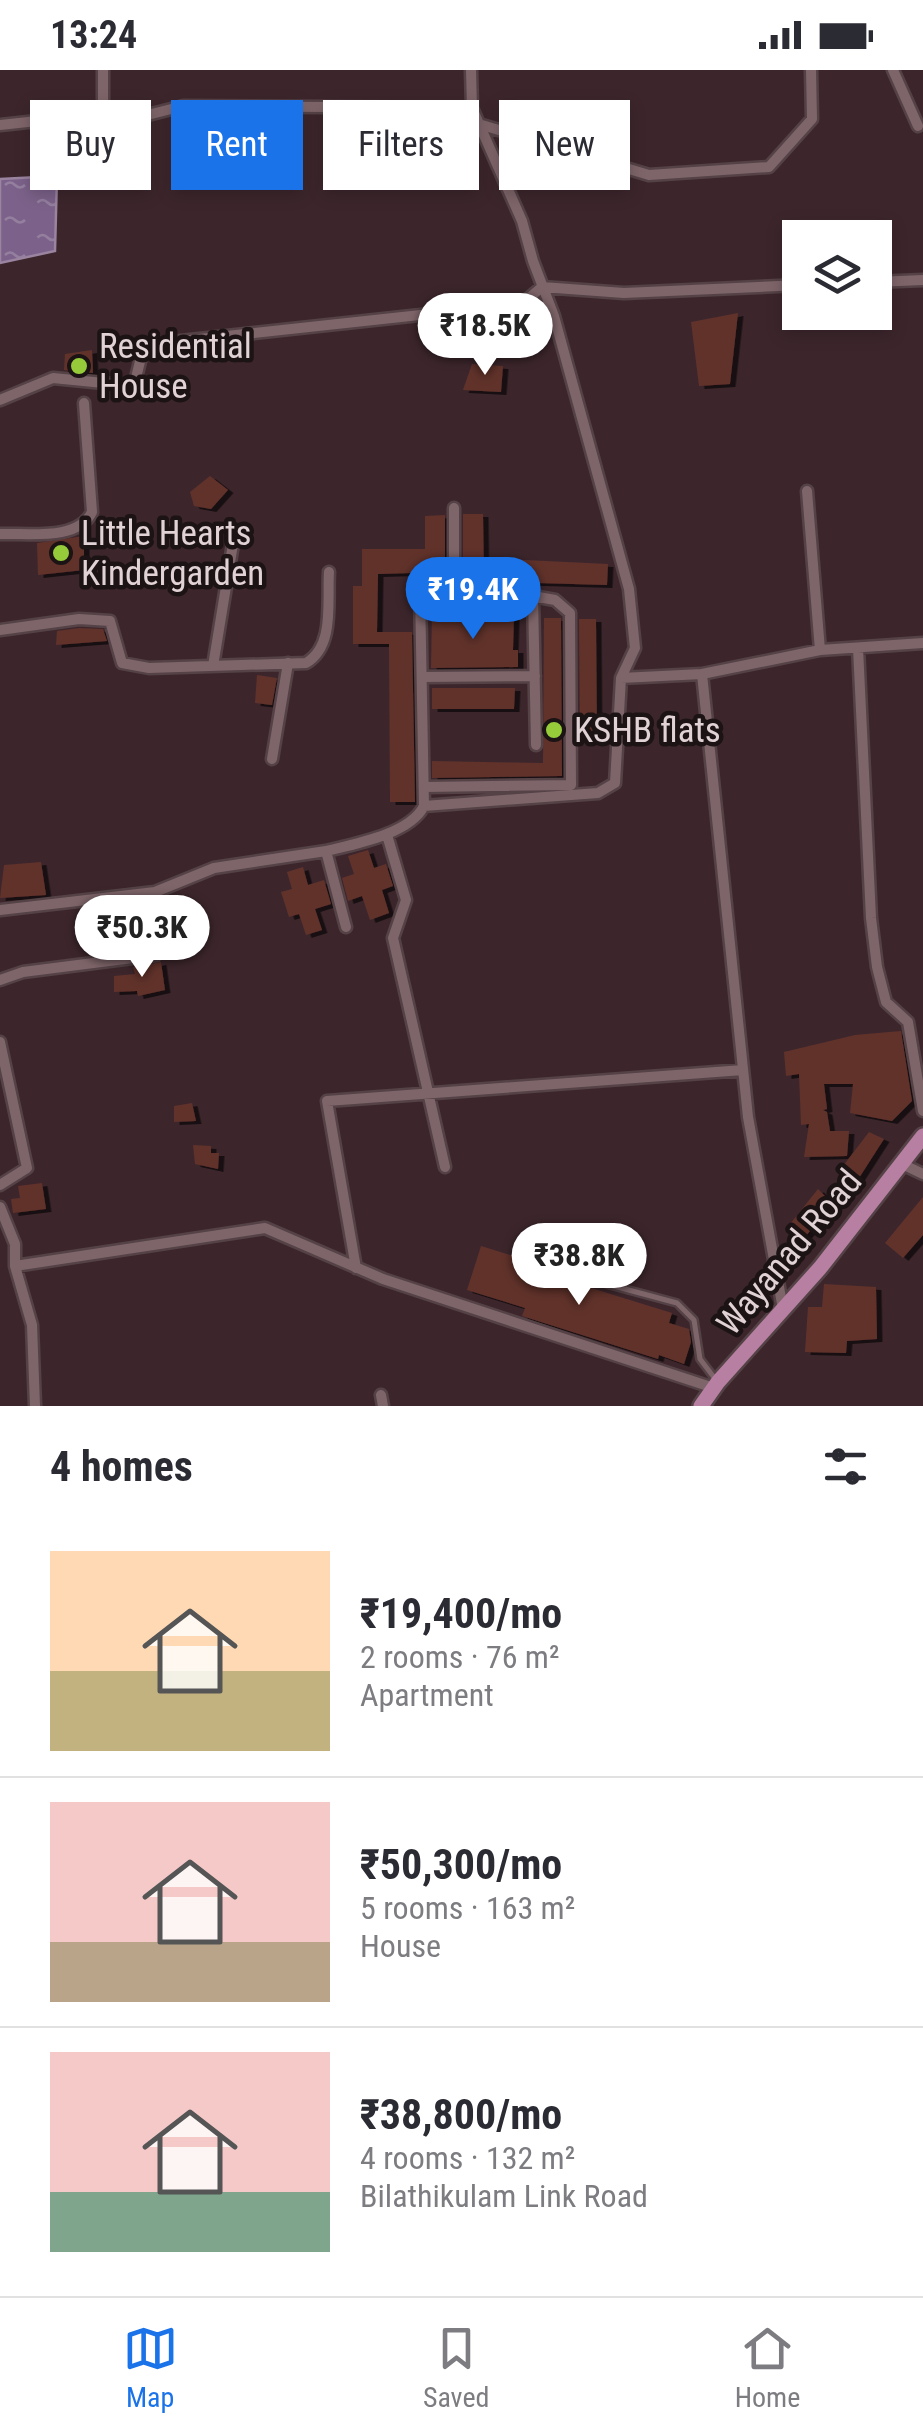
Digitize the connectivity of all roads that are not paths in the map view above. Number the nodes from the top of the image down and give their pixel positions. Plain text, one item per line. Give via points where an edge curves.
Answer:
1 (104, 70) edge
2 (471, 70) edge
3 (811, 70) edge
4 (893, 70) edge
5 (103, 100) edge
6 (472, 100) edge
7 (323, 107) edge
8 (151, 114) edge
9 (479, 120) edge
10 (30, 124) edge
11 (0, 125) edge
12 (482, 125) junction
13 (918, 126) dead end
14 (923, 280) edge
15 (892, 281) edge
16 (542, 286) junction
17 (782, 286) edge
18 (0, 400) edge
19 (84, 403) dead end
20 (807, 491) dead end
21 (454, 508) dead end
22 (0, 534) edge
23 (234, 538) dead end
24 (329, 572) dead end
25 (454, 593) junction
26 (533, 596) junction
27 (0, 630) edge
28 (923, 643) edge
29 (858, 648) junction
30 (820, 650) junction
31 (288, 663) junction
32 (213, 666) junction
33 (702, 674) junction
34 (534, 676) junction
35 (422, 677) junction
36 (620, 678) junction
37 (536, 745) dead end
38 (272, 759) dead end
39 (424, 787) junction
40 (424, 806) junction
41 (386, 835) junction
42 (326, 851) junction
43 (156, 892) junction
44 (0, 910) edge
45 (346, 926) dead end
46 (0, 980) edge
47 (0, 1042) edge
48 (743, 1070) junction
49 (429, 1095) junction
50 (923, 1111) edge
51 (923, 1136) edge
52 (902, 1164) junction
53 (445, 1167) dead end
54 (923, 1174) edge
55 (0, 1185) edge
56 (0, 1207) edge
57 (16, 1266) junction
58 (560, 1266) dead end
59 (356, 1268) junction
60 (783, 1309) junction
61 (716, 1385) junction
62 (35, 1406) edge
63 (701, 1406) edge

1 - 5 street
2 - 6 street
3 - 12 street via 812,119 769,167 649,175
4 - 13 street
7 - 8 street via 182,106
9 - 12 street
10 - 11 street
12 - 16 street
14 - 15 street
16 - 17 street via 624,293
16 - 18 street via 522,304 144,344 134,386 52,378
16 - 36 street via 572,371 630,589 635,648
19 - 22 street via 92,512 86,524
20 - 30 street
21 - 25 street
23 - 32 street
24 - 31 street via 319,655
25 - 26 street
25 - 35 street via 420,592
26 - 34 street
26 - 39 street via 555,600 570,613 572,785
27 - 32 street via 110,621 122,663
28 - 29 street
29 - 30 street
29 - 50 street via 877,967 886,1002 908,1022
30 - 33 street
31 - 32 street
31 - 38 street
33 - 36 street
33 - 48 street
34 - 35 street
34 - 37 street
35 - 39 street
36 - 40 street via 615,783 598,794
39 - 40 street
40 - 41 street
41 - 42 street
41 - 49 street via 406,900 392,938
42 - 43 street via 214,868
42 - 45 street
43 - 44 street
43 - 46 street via 156,955
47 - 55 street via 27,1168
48 - 49 street
48 - 60 street
49 - 53 street
49 - 59 street via 327,1101
51 - 52 main road, Wayanad Road
52 - 54 street
52 - 60 main road, Wayanad Road
56 - 57 street
57 - 59 street via 265,1228
57 - 62 street via 32,1325
58 - 61 lane via 678,1303 694,1320 700,1359
59 - 61 street
60 - 61 main road, Wayanad Road
61 - 63 main road, Wayanad Road

